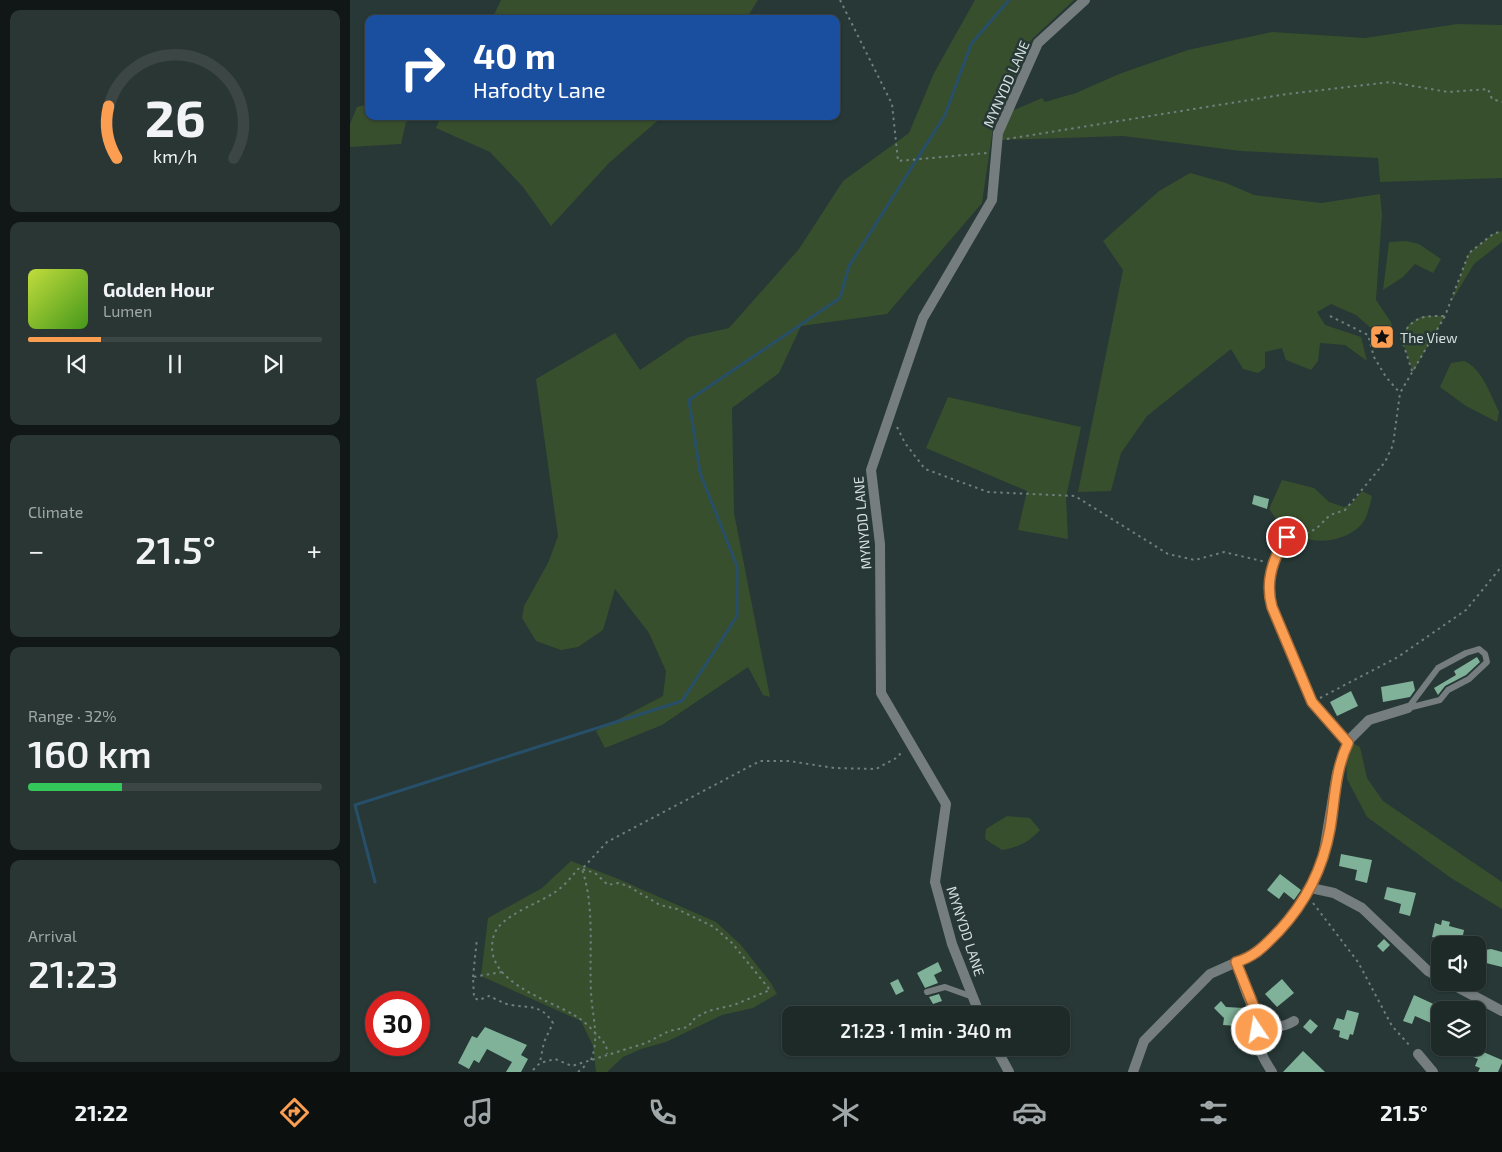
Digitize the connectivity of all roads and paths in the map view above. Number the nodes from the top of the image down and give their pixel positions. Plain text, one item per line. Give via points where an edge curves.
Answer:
1 (840, 0) edge
2 (1085, 0) edge
3 (1502, 102) edge
4 (997, 140) junction
5 (996, 152) junction
6 (1502, 231) edge
7 (1330, 316) dead end
8 (1445, 316) junction
9 (1413, 372) junction
10 (1400, 393) junction
11 (890, 413) junction
12 (1287, 537) joint
13 (1273, 563) junction
14 (1502, 566) edge
15 (1312, 702) junction
16 (1408, 708) junction
17 (908, 740) junction
18 (1348, 743) junction
19 (582, 869) junction
20 (1309, 891) junction
21 (477, 938) dead end
22 (1236, 962) junction
23 (502, 972) junction
24 (1431, 974) edge
25 (474, 978) junction
26 (1465, 991) edge
27 (927, 992) dead end
28 (973, 998) junction
29 (976, 1006) edge
30 (1502, 1011) edge
31 (1258, 1017) junction
32 (1294, 1021) dead end
33 (596, 1033) junction
34 (607, 1054) junction
35 (1418, 1054) joint
36 (1000, 1056) edge
37 (590, 1062) junction
38 (540, 1063) junction
39 (533, 1070) dead end
40 (578, 1072) edge
41 (1009, 1072) edge
42 (1133, 1072) edge
43 (1272, 1072) edge
44 (1433, 1072) edge

1 - 5 path via 892,104 898,161
2 - 4 street, MYNYDD LANE via 1038,43
3 - 4 path via 1492,99 1488,89 1448,92 1390,82 1287,94
4 - 5 street, MYNYDD LANE
5 - 11 street, MYNYDD LANE via 992,200 923,318
6 - 8 path via 1469,253
7 - 10 path via 1368,336 1374,357
8 - 9 path
8 - 9 path via 1422,316 1409,324 1401,337
9 - 10 path
10 - 12 path via 1394,445 1376,474 1345,510 1330,515 1316,529 1294,538
11 - 13 path via 905,443 924,469 988,492 1075,496 1168,554 1195,560 1224,552
11 - 17 street, MYNYDD LANE via 871,470 880,544 881,694
12 - 13 lane
13 - 15 lane via 1268,591 1272,607
14 - 15 path via 1466,610 1398,657
15 - 18 lane
16 - 16 lane via 1440,700 1448,690 1487,662 1485,654 1479,649 1438,668
16 - 18 street via 1369,720
17 - 19 path via 898,757 876,769 760,761 607,842
17 - 28 street, MYNYDD LANE via 946,804 935,882 952,944
18 - 20 street via 1337,773 1324,857
19 - 23 path via 579,868 554,894 520,910 495,931 491,945 494,960
19 - 33 path via 587,883 592,950 591,992
19 - 34 path via 595,873 608,884 628,886 660,905 677,909 714,927 732,942 770,990 734,1005 708,1011 688,1027
20 - 22 street via 1284,925 1257,953
20 - 24 street via 1334,893 1362,908
20 - 35 path via 1358,962 1392,1026
21 - 25 path
22 - 31 street
22 - 42 street via 1210,974 1144,1041
23 - 25 path
23 - 33 path via 517,985 576,1016
25 - 38 path via 474,998 479,1000 489,996 510,1005 525,1005 547,1013 553,1023 544,1042
26 - 30 street
27 - 28 lane via 946,987
28 - 29 street, MYNYDD LANE
31 - 32 street via 1277,1025
31 - 43 street via 1259,1050
33 - 34 path via 608,1049
33 - 37 path via 596,1048
34 - 37 path
35 - 44 street
36 - 41 street
37 - 38 path via 572,1066 555,1058
37 - 40 path
38 - 39 path

